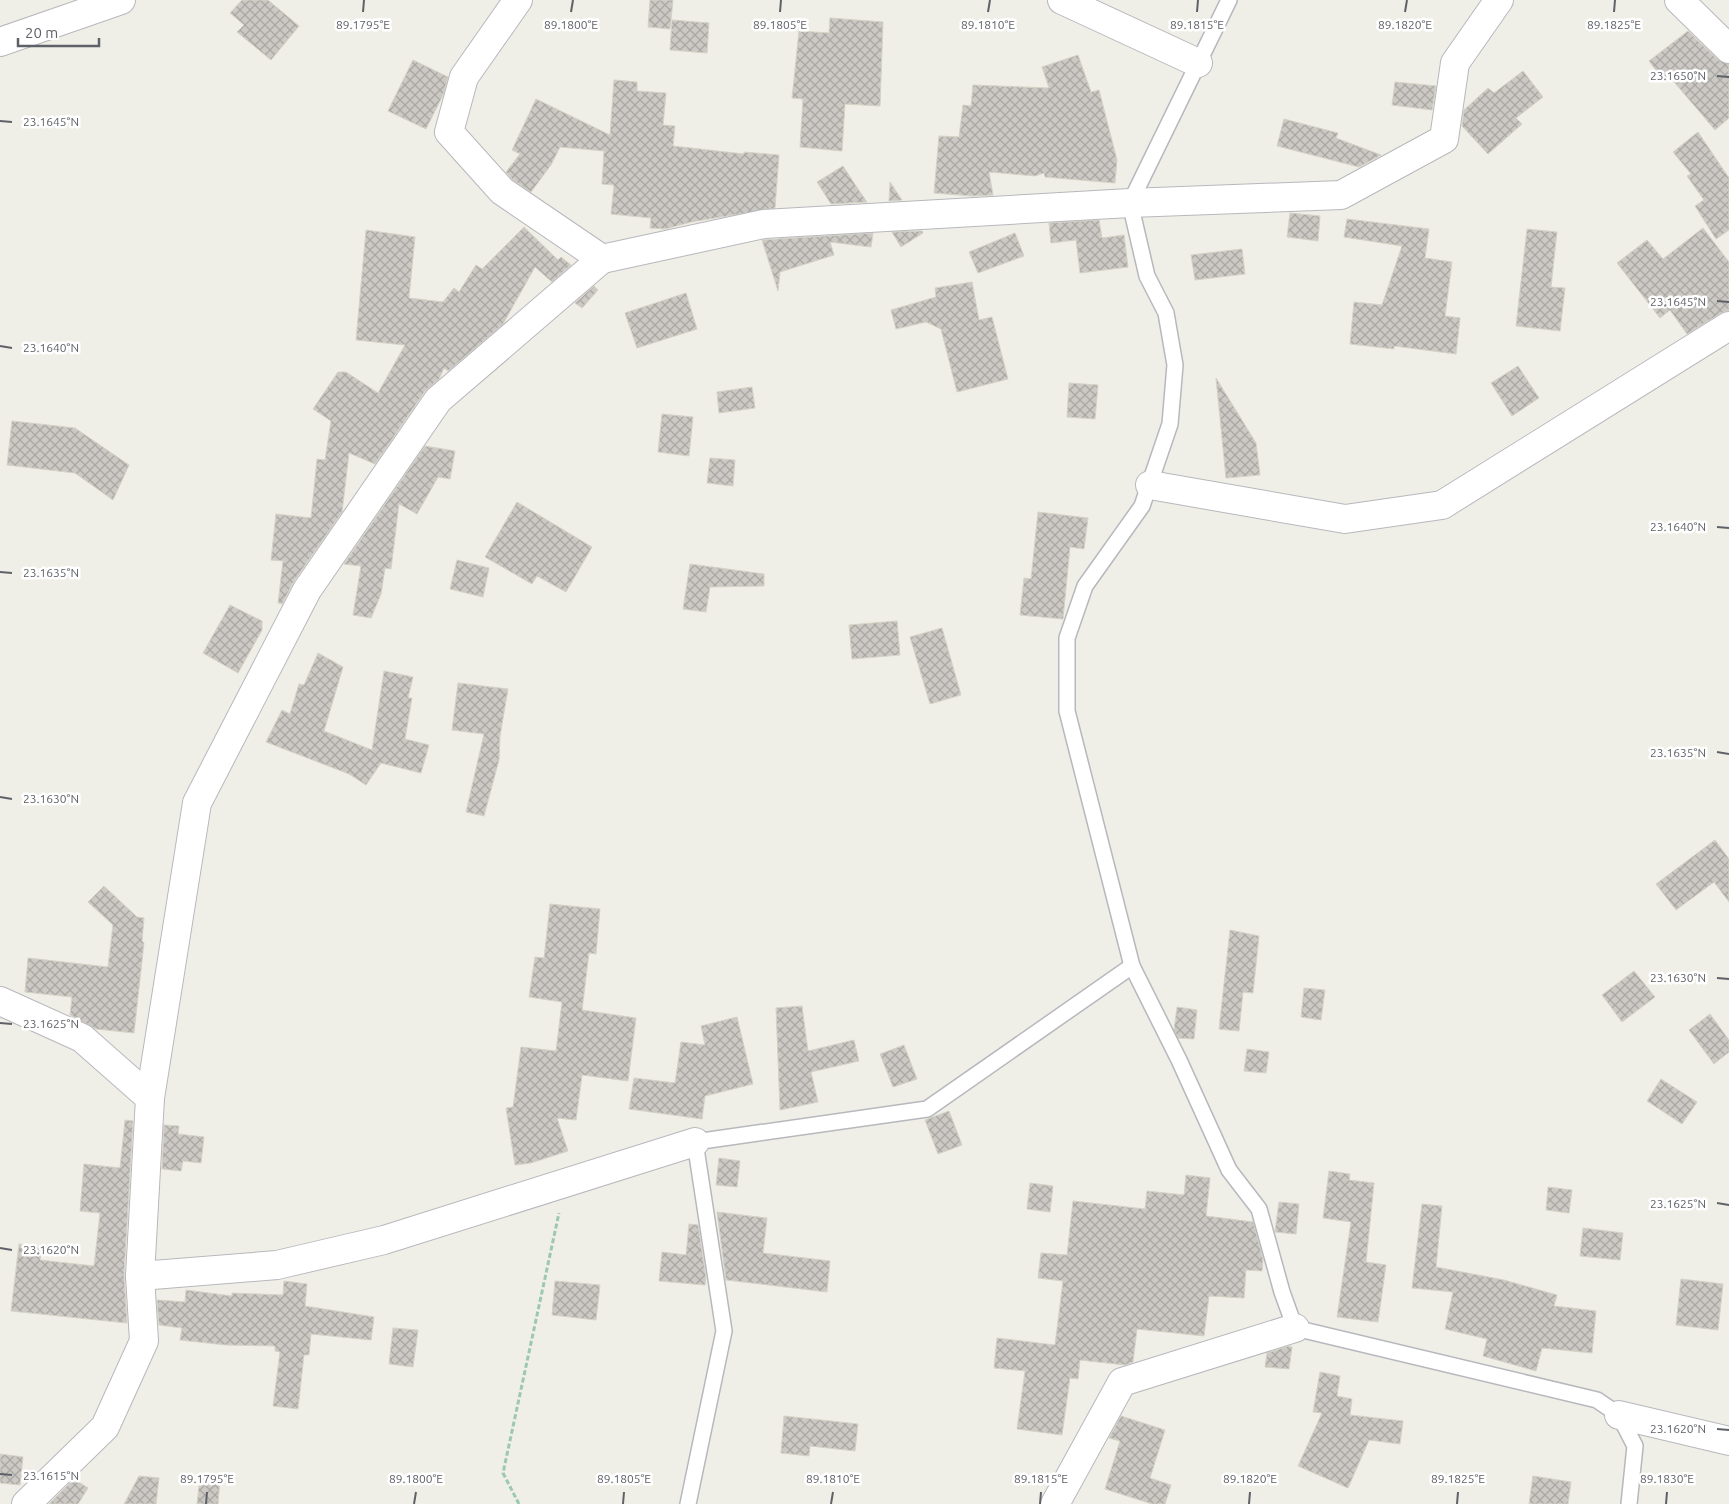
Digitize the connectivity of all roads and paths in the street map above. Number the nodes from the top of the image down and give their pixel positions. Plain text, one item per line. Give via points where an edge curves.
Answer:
1 (121, 0) edge
2 (518, 0) edge
3 (1062, 0) edge
4 (1229, 0) edge
5 (1499, 0) edge
6 (1679, 0) edge
7 (0, 42) edge
8 (1729, 49) edge
9 (1198, 63) junction
10 (1130, 203) junction
11 (602, 259) junction
12 (1729, 326) edge
13 (1150, 485) junction
14 (1132, 966) junction
15 (0, 1001) edge
16 (150, 1098) junction
17 (695, 1142) junction
18 (565, 1183) junction
19 (140, 1276) junction
20 (1294, 1328) junction
21 (1619, 1415) junction
22 (1729, 1440) edge
23 (26, 1504) edge
24 (519, 1504) edge
25 (688, 1504) edge
26 (1055, 1504) edge
27 (1629, 1504) edge

1 - 7 street
2 - 11 street via 464,78 449,132 502,191
3 - 9 street
4 - 9 lane
5 - 10 street via 1455,64 1444,139 1341,195
6 - 8 street
9 - 10 lane
10 - 11 street via 764,224
10 - 13 lane via 1147,276 1166,313 1175,365 1170,424
11 - 16 street via 438,400 307,590 197,803
12 - 13 street via 1442,506 1345,519
13 - 14 lane via 1142,506 1085,586 1067,638 1067,712
14 - 17 lane via 927,1110
14 - 20 lane via 1229,1170 1259,1209
15 - 16 street via 82,1038
16 - 19 street
17 - 18 street
17 - 25 lane via 724,1331
18 - 19 street via 384,1240 276,1265
18 - 24 path via 503,1473
19 - 23 street via 144,1341 105,1427
20 - 21 lane via 1597,1400
20 - 26 street via 1122,1382
21 - 22 street
21 - 27 lane via 1634,1446

